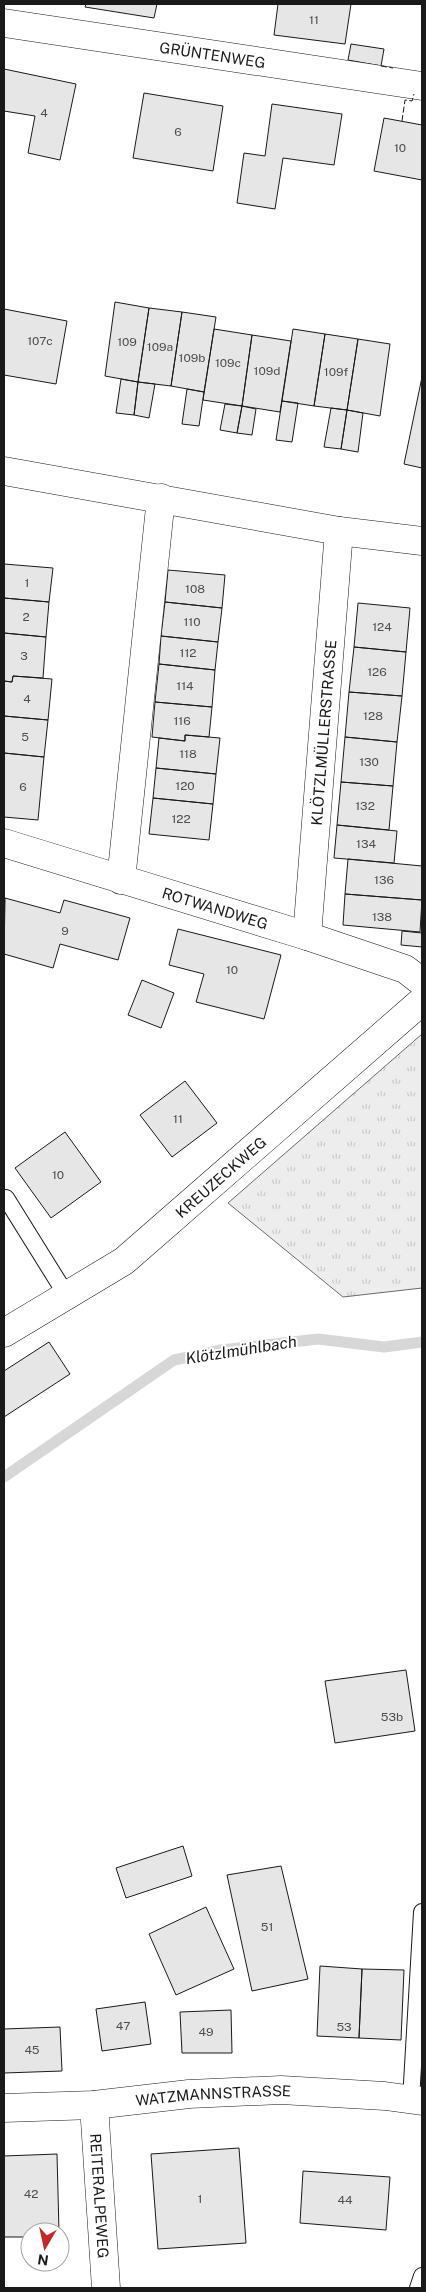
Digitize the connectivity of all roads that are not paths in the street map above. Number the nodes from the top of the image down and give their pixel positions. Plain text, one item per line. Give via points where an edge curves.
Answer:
1 (4, 23) edge
2 (422, 86) edge
3 (4, 472) edge
4 (160, 498) junction
5 (339, 531) junction
6 (422, 541) edge
7 (4, 843) edge
8 (122, 880) junction
9 (307, 936) junction
10 (422, 982) edge
11 (422, 1001) edge
12 (6, 1198) dead end
13 (67, 1296) junction
14 (4, 1333) edge
15 (422, 1912) edge
16 (417, 2101) edge
17 (94, 2105) junction
18 (4, 2108) edge
19 (422, 2276) edge
20 (106, 2288) edge
21 (418, 2288) edge

1 - 2 street, GRÜNTENWEG
3 - 4 street
4 - 5 street
4 - 8 street
5 - 6 street
5 - 9 street, KLÖTZLMÜLLERSTRASSE
7 - 8 street, ROTWANDWEG
8 - 9 street, ROTWANDWEG
9 - 10 street, ROTWANDWEG via 405,969
11 - 13 street, KREUZECKWEG via 124,1261
12 - 13 lane
13 - 14 street, KREUZECKWEG
15 - 16 lane
16 - 17 street, WATZMANNSTRASSE via 281,2090 189,2094
17 - 18 street, WATZMANNSTRASSE
17 - 20 street, REITERALPEWEG
19 - 21 lane

